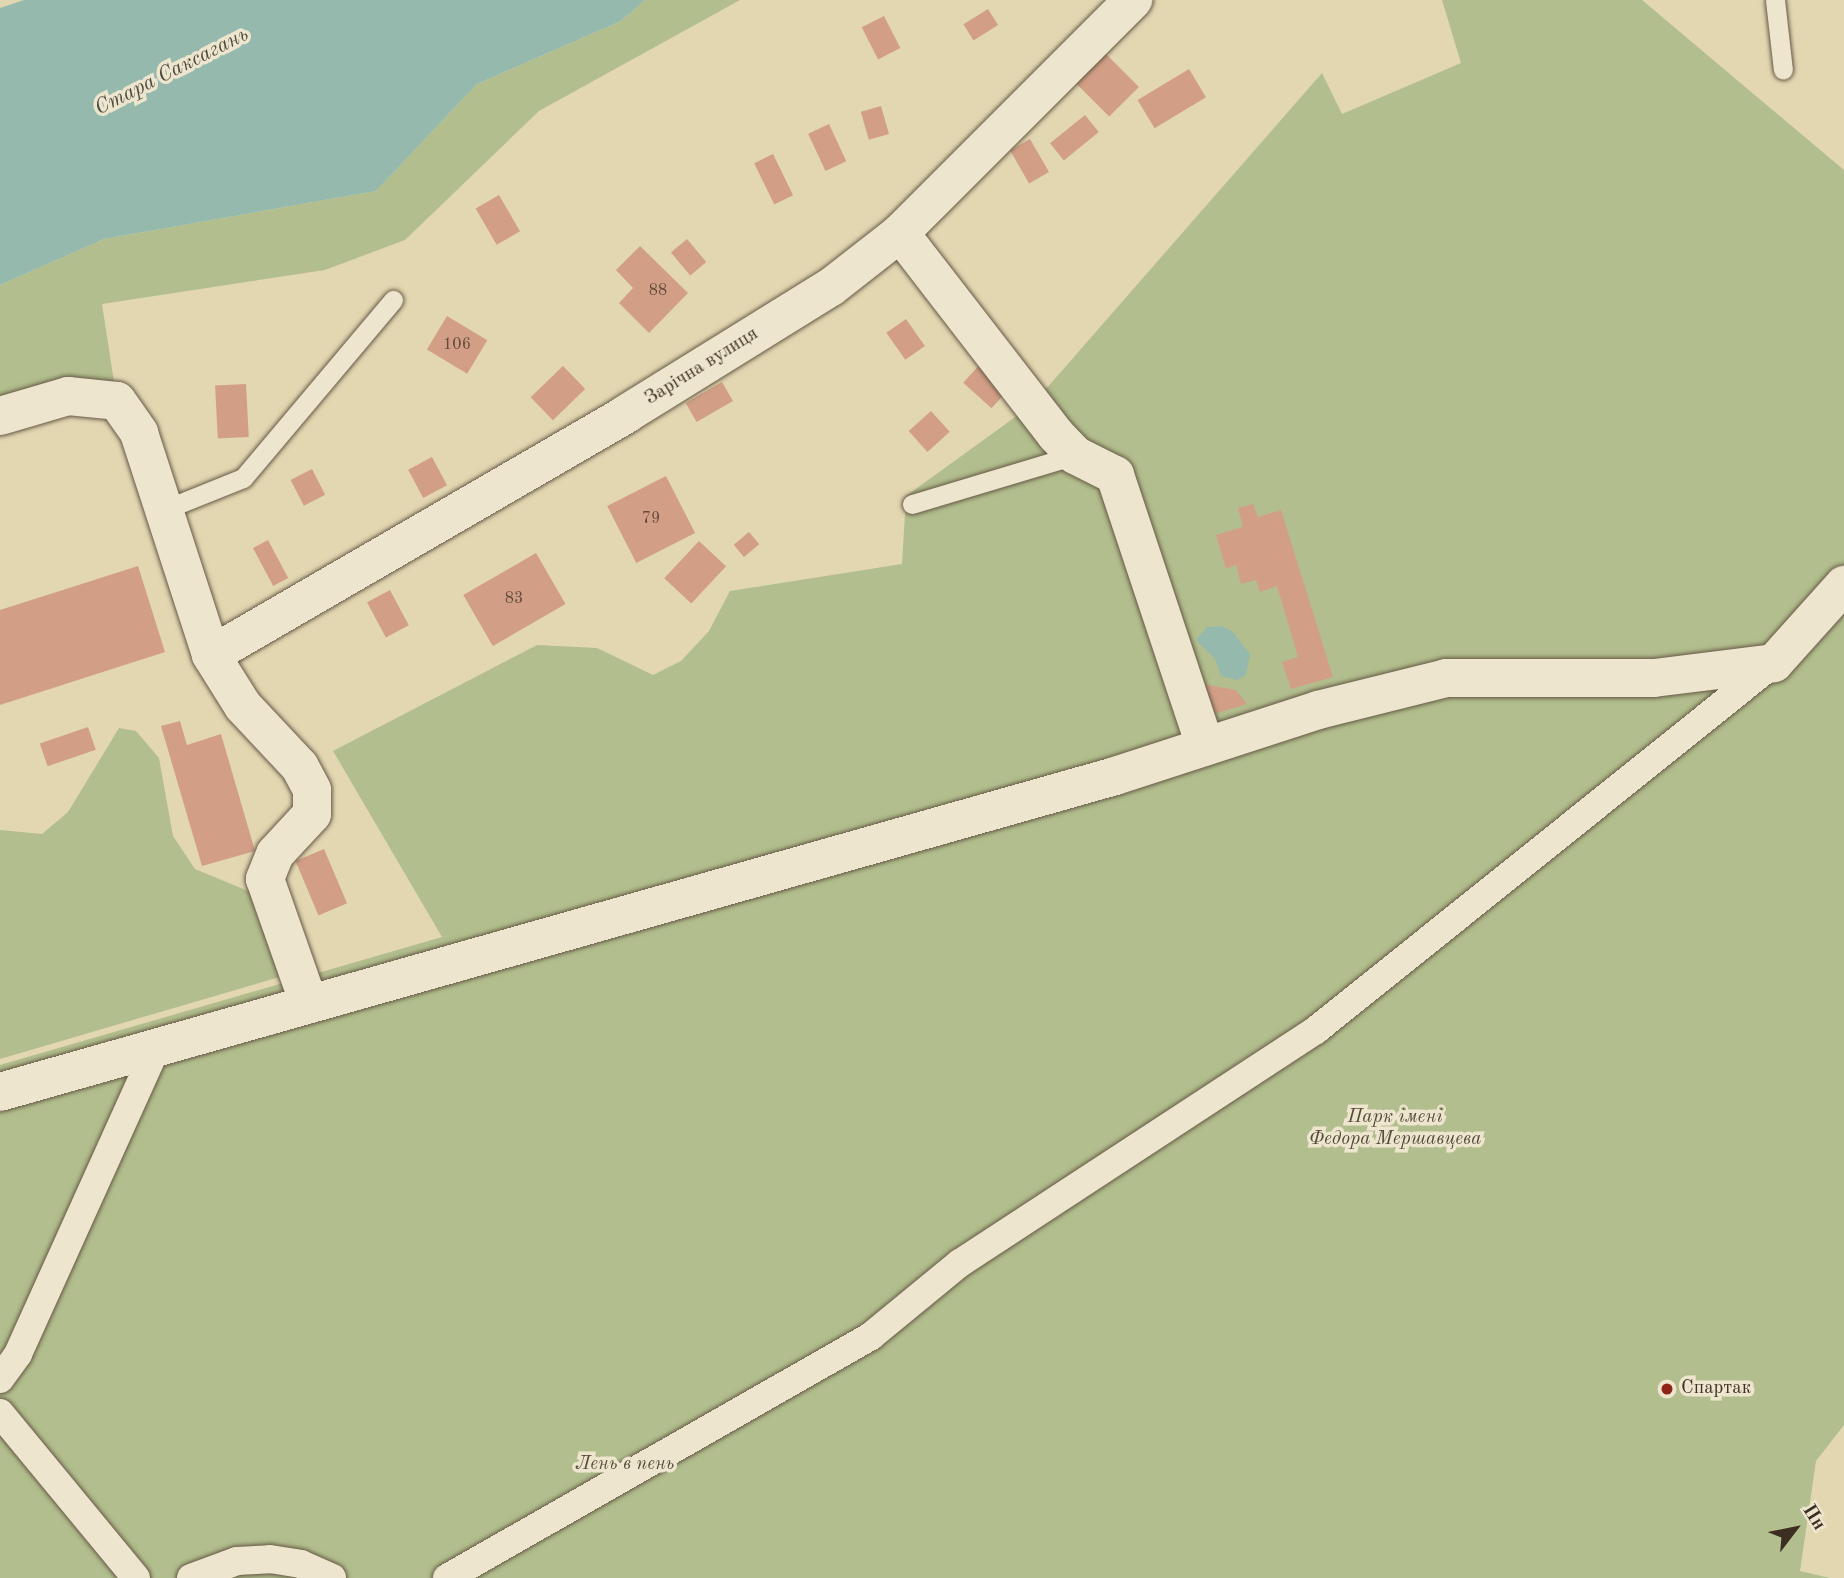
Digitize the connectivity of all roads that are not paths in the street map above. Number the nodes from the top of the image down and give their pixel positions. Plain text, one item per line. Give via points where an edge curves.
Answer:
1 (1133, 0) edge
2 (1775, 0) edge
3 (1783, 69) dead end
4 (900, 233) junction
5 (393, 300) dead end
6 (0, 416) edge
7 (1076, 456) junction
8 (912, 504) dead end
9 (161, 511) junction
10 (1844, 585) edge
11 (211, 656) junction
12 (1774, 663) junction
13 (1205, 746) junction
14 (309, 1004) junction
15 (156, 1048) junction
16 (0, 1091) edge
17 (0, 1332) edge
18 (18, 1354) junction
19 (0, 1379) edge
20 (0, 1413) edge
21 (136, 1578) edge
22 (191, 1578) edge
23 (332, 1578) edge
24 (447, 1578) edge

1 - 4 street, Зарічна вулиця
2 - 3 lane
4 - 7 street
4 - 11 street, Зарічна вулиця via 831,287 626,414
5 - 9 lane via 243,478
6 - 9 street via 68,396 117,401 139,433
7 - 8 lane
7 - 13 street via 1115,475
9 - 11 street
10 - 12 street
11 - 14 street via 243,706 300,767 312,790 312,814 275,854 265,879
12 - 13 street via 1654,678 1446,678 1318,709
12 - 24 street via 1316,1030 960,1263 870,1336
13 - 14 street via 1115,776
14 - 15 street
15 - 16 street
15 - 18 street
17 - 18 street
18 - 19 street
20 - 21 street
22 - 23 street via 237,1561 270,1559 302,1564

